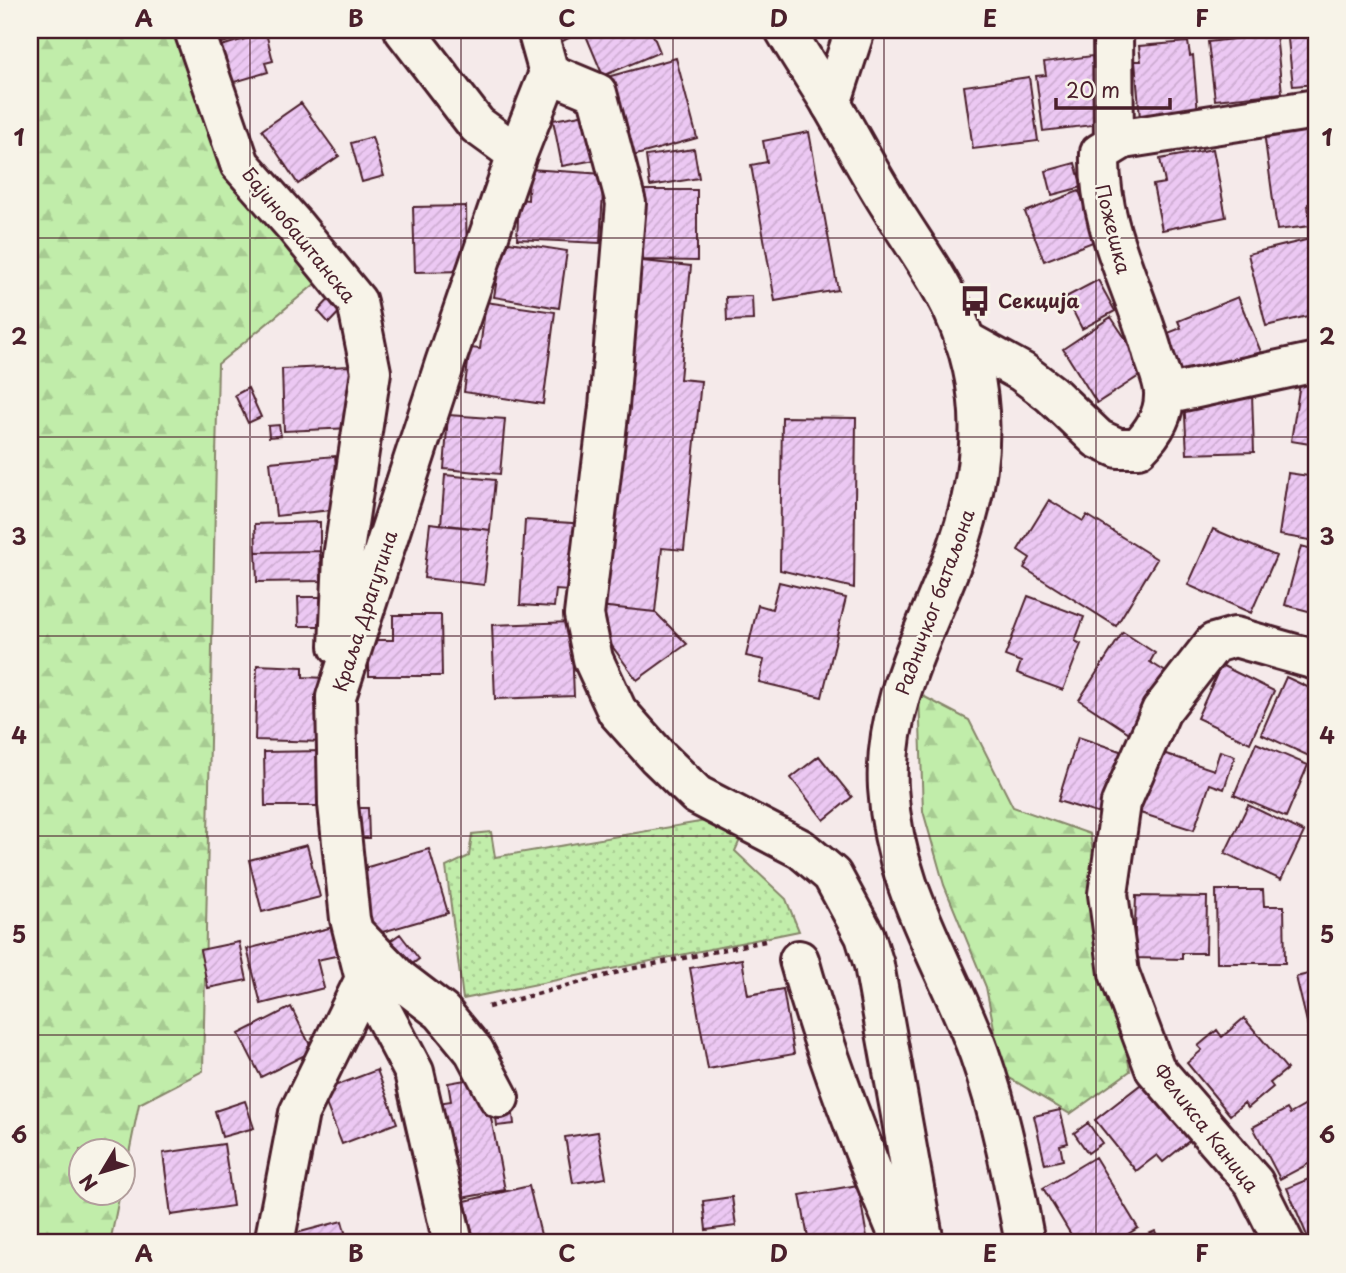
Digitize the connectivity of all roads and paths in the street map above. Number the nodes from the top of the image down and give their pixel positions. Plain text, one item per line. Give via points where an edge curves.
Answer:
1 (194, 30) edge
2 (404, 30) edge
3 (537, 30) edge
4 (785, 30) edge
5 (855, 30) edge
6 (1116, 30) edge
7 (549, 73) junction
8 (831, 104) junction
9 (1316, 109) edge
10 (1114, 144) junction
11 (517, 154) junction
12 (964, 340) junction
13 (1316, 362) edge
14 (1165, 395) junction
15 (1316, 660) edge
16 (336, 697) junction
17 (354, 934) junction
18 (799, 960) joint
19 (365, 979) junction
20 (442, 1012) junction
21 (499, 1098) dead end
22 (274, 1243) edge
23 (453, 1243) edge
24 (902, 1243) edge
25 (924, 1243) edge
26 (1025, 1243) edge
27 (1284, 1243) edge

1 - 16 street, Бајинобаштанска via 240,164 357,302 371,372 344,558
2 - 11 street via 477,125
3 - 7 street
4 - 8 street, Радничког батаљона
5 - 8 street
6 - 10 street
7 - 11 street, Краља Драгутина
7 - 25 street via 597,93 626,203 609,407 584,615 593,659 617,711 697,794 801,849 832,875 865,936 874,965
8 - 12 street, Радничког батаљона via 941,288
9 - 10 street
10 - 14 street, Пожешка via 1100,153 1106,216 1145,323
11 - 16 street, Краља Драгутина
12 - 14 street via 1023,372 1098,439 1118,448 1138,448 1151,435
12 - 26 street, Радничког батаљона via 975,369 980,410 978,466 959,543 902,691 889,744 888,788 902,873 968,1024 994,1102
13 - 14 street
15 - 27 street, Феликса Каница via 1235,637 1213,643 1161,711 1121,803 1108,894 1119,974 1155,1069 1254,1183
16 - 17 street, Краља Драгутина via 338,804
17 - 19 street, Краља Драгутина
17 - 20 street via 400,980
18 - 20 path via 789,942 762,941 630,968 469,1012
18 - 24 street via 859,1139
19 - 22 street via 299,1113
19 - 23 street, Краља Драгутина via 414,1072
20 - 21 street via 474,1051

